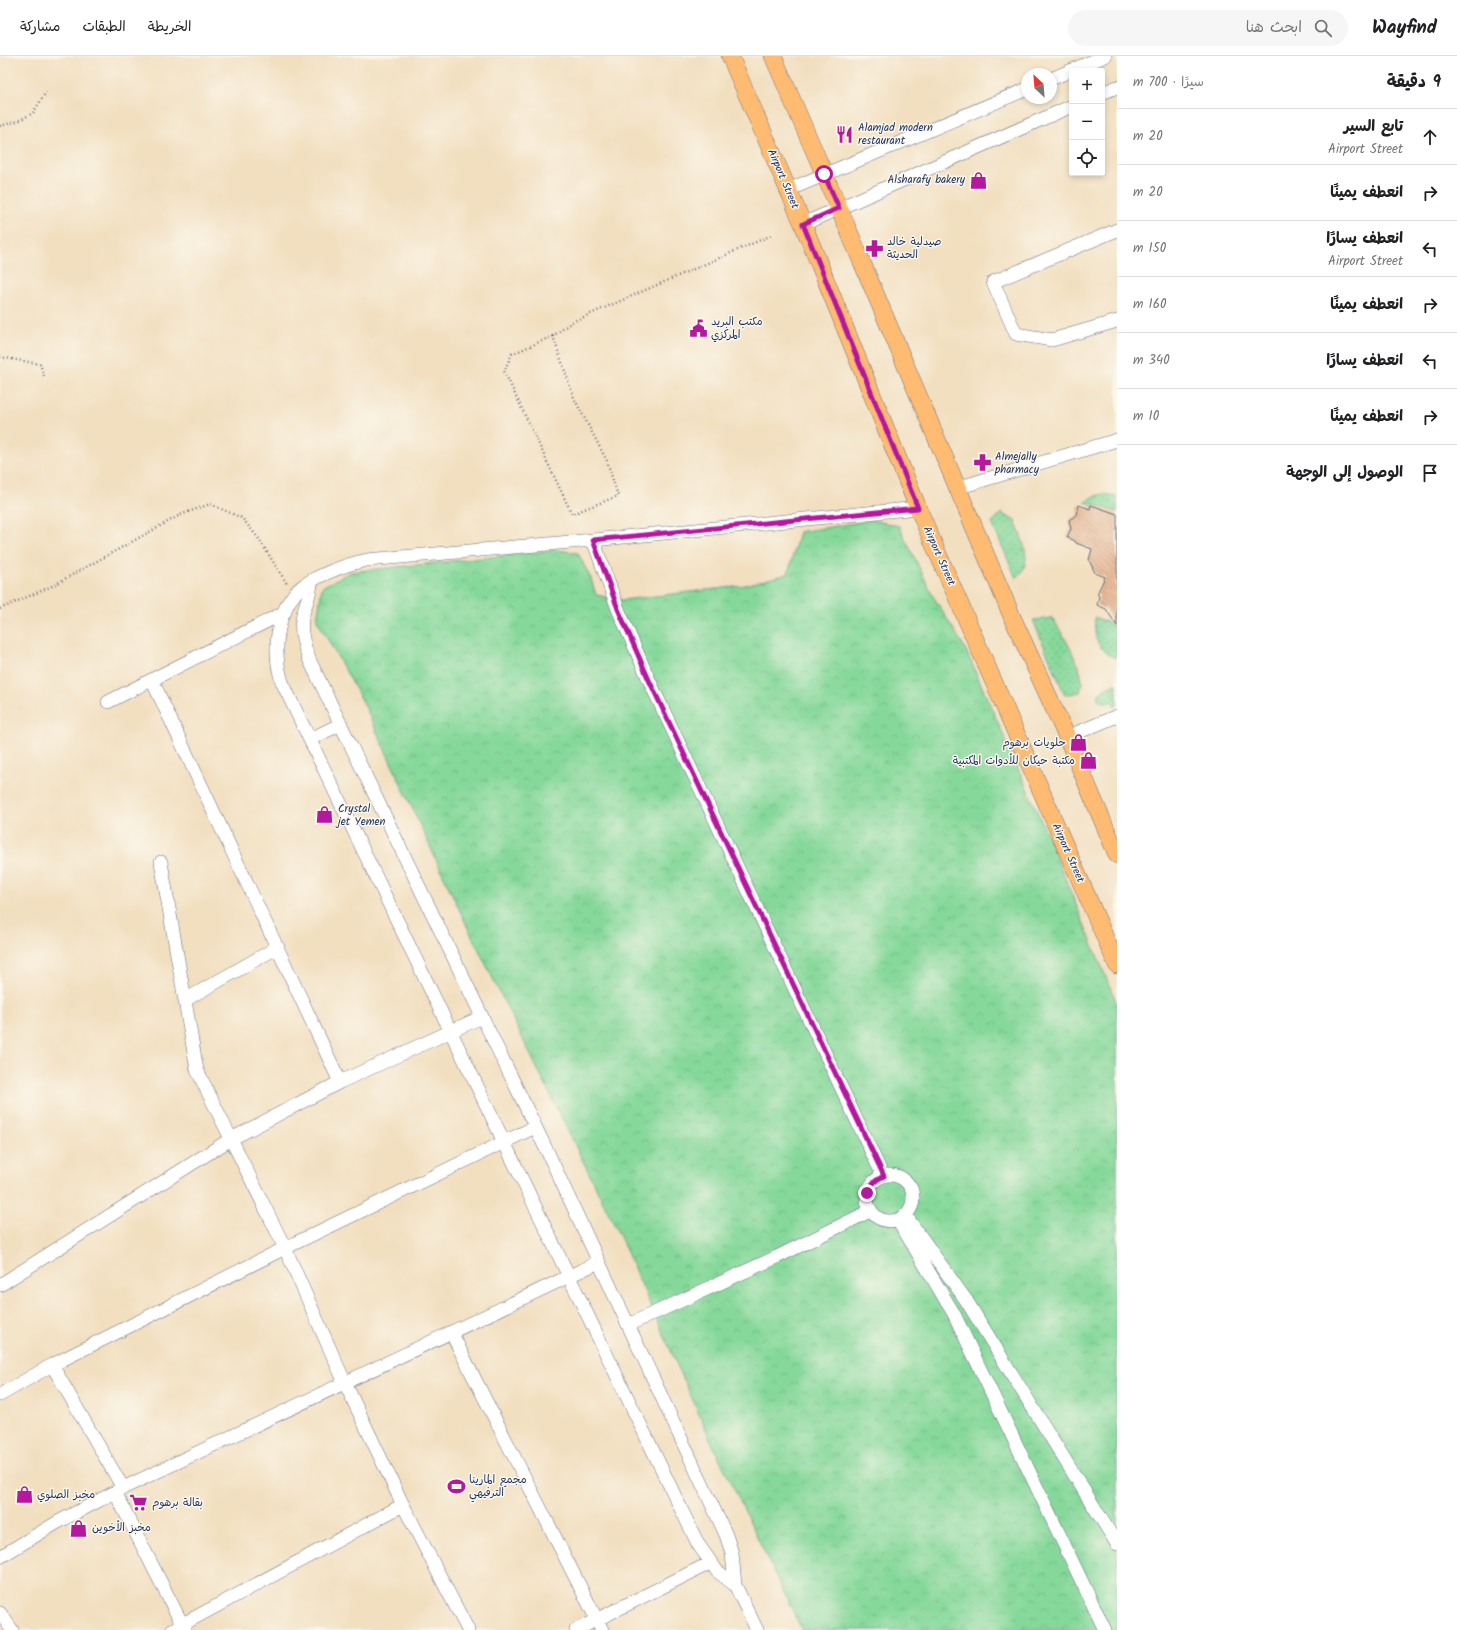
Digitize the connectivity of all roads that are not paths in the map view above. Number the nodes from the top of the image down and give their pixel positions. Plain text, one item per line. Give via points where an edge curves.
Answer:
1 (730, 56) edge
2 (773, 56) edge
3 (1104, 56) edge
4 (1057, 76) edge
5 (1117, 87) edge
6 (1021, 92) edge
7 (1105, 92) edge
8 (1069, 107) edge
9 (824, 174) junction
10 (788, 190) junction
11 (839, 208) junction
12 (803, 224) junction
13 (1117, 230) edge
14 (1117, 321) edge
15 (1117, 440) edge
16 (957, 488) junction
17 (918, 508) junction
18 (593, 540) junction
19 (311, 582) junction
20 (285, 612) junction
21 (280, 625) junction
22 (302, 628) junction
23 (152, 680) junction
24 (108, 702) dead end
25 (1117, 716) edge
26 (341, 724) junction
27 (1067, 737) junction
28 (310, 739) junction
29 (1117, 855) edge
30 (161, 862) dead end
31 (278, 947) junction
32 (1117, 966) edge
33 (185, 1000) junction
34 (482, 1017) junction
35 (450, 1031) junction
36 (340, 1082) junction
37 (535, 1127) junction
38 (231, 1139) junction
39 (503, 1142) junction
40 (884, 1176) junction
41 (870, 1211) junction
42 (902, 1218) junction
43 (285, 1248) junction
44 (599, 1262) junction
45 (568, 1277) junction
46 (0, 1285) edge
47 (628, 1325) junction
48 (451, 1332) junction
49 (52, 1365) junction
50 (345, 1382) junction
51 (0, 1395) edge
52 (119, 1490) junction
53 (403, 1505) junction
54 (1117, 1544) edge
55 (0, 1557) edge
56 (710, 1563) junction
57 (735, 1585) junction
58 (0, 1613) edge
59 (600, 1625) edge
60 (180, 1628) edge
61 (12, 1630) edge
62 (468, 1630) edge
63 (576, 1630) edge
64 (757, 1630) edge
65 (1105, 1630) edge

1 - 10 main road, Airport Street
2 - 9 main road
3 - 4 street
5 - 7 street
6 - 9 street
8 - 11 street
9 - 10 street
9 - 11 main road
10 - 12 main road, Airport Street
11 - 12 street
11 - 16 main road
12 - 17 main road, Airport Street
13 - 14 street via 993,282 1016,334 1052,340
15 - 16 street
16 - 27 main road via 1012,619
17 - 18 street
17 - 32 main road, Airport Street
18 - 19 street via 367,560 338,568
18 - 40 street via 618,609 649,680
19 - 20 street via 294,595
19 - 22 street
20 - 21 street
20 - 23 street
21 - 22 street
21 - 28 street via 276,653 278,668 282,682
22 - 26 street via 309,659
23 - 24 street
23 - 31 street
25 - 27 street
26 - 28 street
26 - 34 street
27 - 29 main road
28 - 35 street
30 - 33 street
31 - 33 street
31 - 36 street
33 - 38 street via 196,1070
34 - 35 street
34 - 37 street
35 - 36 street
35 - 39 street
36 - 38 street
37 - 39 street
37 - 44 street
38 - 43 street
38 - 46 street
39 - 43 street
39 - 45 street
40 - 41 street via 870,1185 867,1193
40 - 42 street via 901,1177 912,1190 911,1209
41 - 42 street via 876,1217 890,1222
41 - 47 street
42 - 54 street via 966,1300
42 - 65 street via 954,1314
43 - 49 street
43 - 50 street
44 - 45 street
44 - 47 street
45 - 48 street
45 - 56 street
47 - 57 street via 726,1535 732,1553
48 - 50 street
48 - 59 street
49 - 51 street
49 - 52 street
50 - 52 street
50 - 53 street
52 - 55 street via 58,1522
52 - 60 street
53 - 60 street
53 - 62 street
56 - 57 street
56 - 59 street
57 - 64 street
58 - 61 street
59 - 63 street

